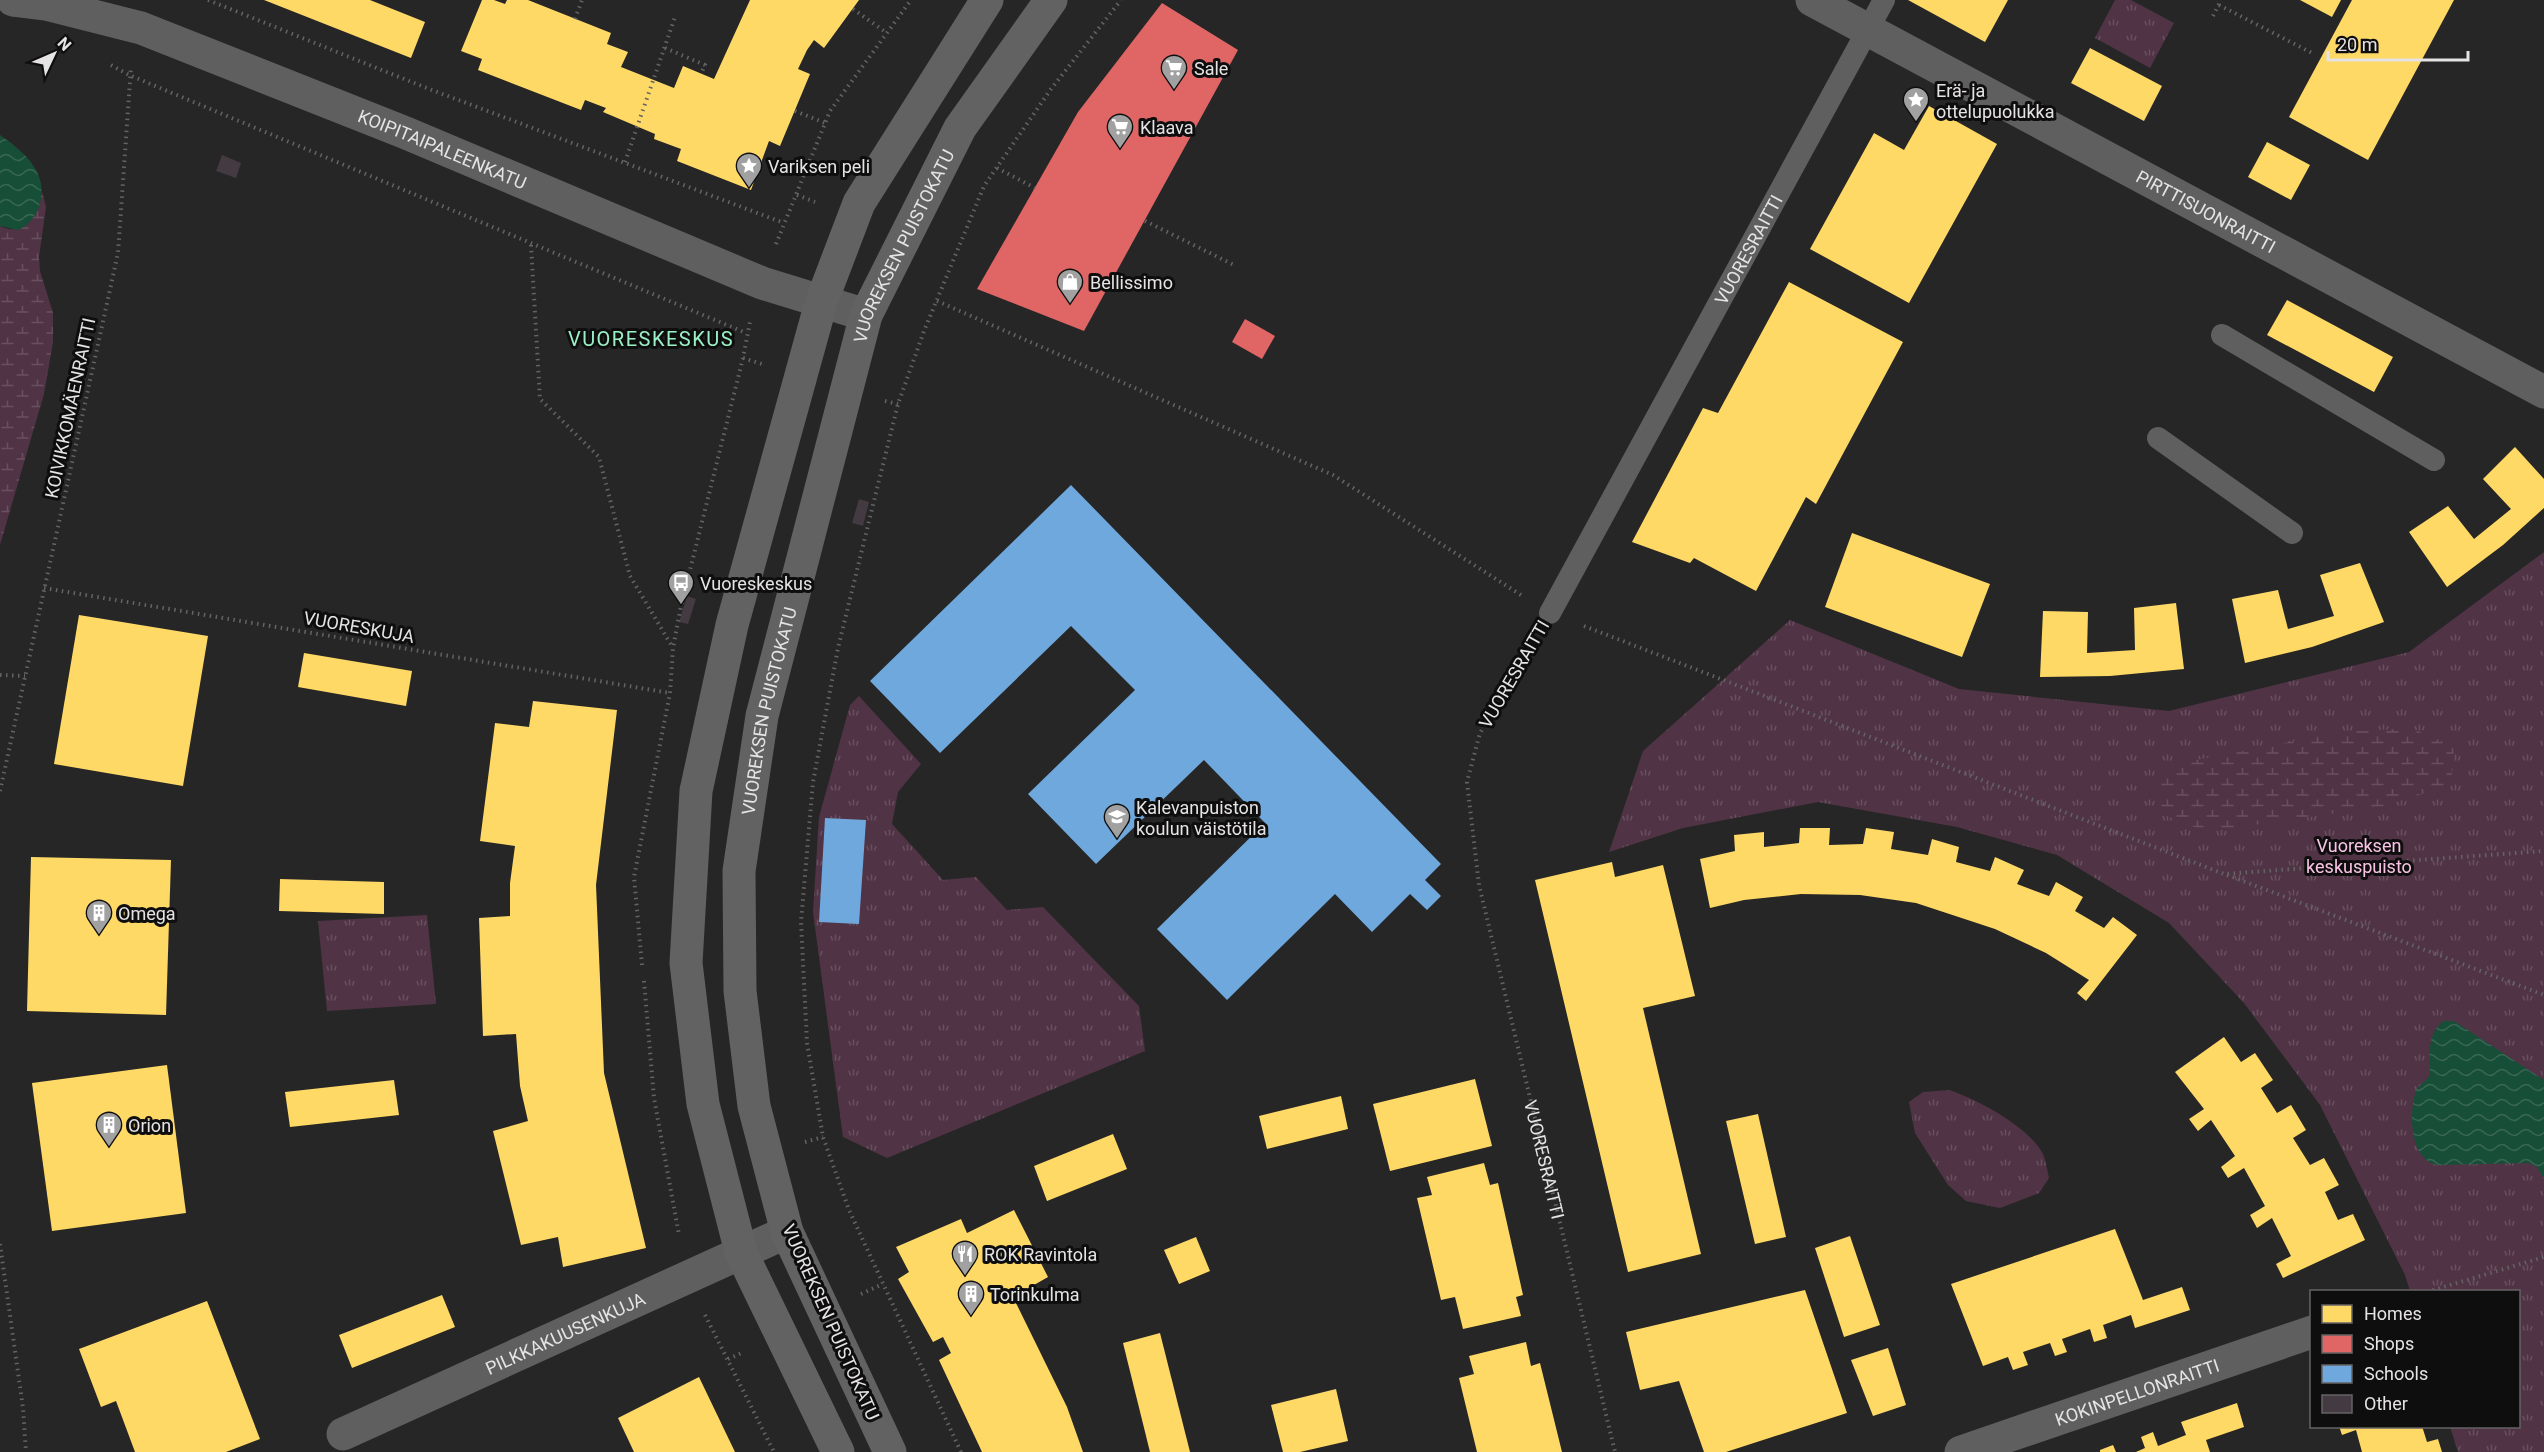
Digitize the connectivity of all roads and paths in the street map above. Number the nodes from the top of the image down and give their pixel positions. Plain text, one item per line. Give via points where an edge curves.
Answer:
1 (13, 0) edge
2 (208, 0) edge
3 (582, 0) edge
4 (987, 0) edge
5 (1051, 0) edge
6 (1121, 0) edge
7 (1812, 0) edge
8 (1884, 0) edge
9 (2222, 0) edge
10 (2219, 5) junction
11 (853, 9) dead end
12 (2213, 16) dead end
13 (675, 17) dead end
14 (575, 19) dead end
15 (141, 28) junction
16 (1868, 29) junction
17 (887, 33) dead end
18 (665, 48) junction
19 (2312, 53) dead end
20 (701, 74) dead end
21 (129, 75) junction
22 (795, 111) dead end
23 (825, 123) dead end
24 (625, 162) junction
25 (997, 168) junction
26 (1035, 188) dead end
27 (1145, 221) dead end
28 (784, 223) dead end
29 (531, 245) junction
30 (1236, 266) dead end
31 (937, 301) junction
32 (821, 303) junction
33 (866, 315) junction
34 (746, 333) dead end
35 (2222, 335) dead end
36 (2544, 392) edge
37 (2158, 438) dead end
38 (2434, 460) dead end
39 (2292, 533) dead end
40 (44, 588) junction
41 (1550, 613) junction
42 (673, 648) dead end
43 (0, 675) edge
44 (25, 676) junction
45 (670, 693) dead end
46 (0, 790) edge
47 (2544, 851) edge
48 (2224, 874) junction
49 (2544, 995) edge
50 (787, 1232) junction
51 (0, 1244) edge
52 (741, 1252) junction
53 (2544, 1257) edge
54 (2434, 1290) edge
55 (2310, 1333) edge
56 (343, 1434) dead end
57 (26, 1452) edge
58 (838, 1452) edge
59 (890, 1452) edge
60 (961, 1452) edge
61 (1615, 1452) edge
62 (1961, 1452) edge

1 - 15 street, KOIPITAIPALEENKATU via 46,4
2 - 24 path
3 - 14 path
4 - 32 main road via 860,203
5 - 33 main road, VUOREKSEN PUISTOKATU via 960,128
6 - 25 path via 1051,89
7 - 16 street, PIRTTISUONRAITTI
8 - 16 lane, VUORESRAITTI
9 - 10 path
10 - 12 path
10 - 19 path
11 - 17 path
13 - 18 path
15 - 21 path, KOIVIKKOMÄENRAITTI
15 - 32 street, KOIPITAIPALEENKATU via 762,283
16 - 36 street, PIRTTISUONRAITTI
16 - 41 lane, VUORESRAITTI
18 - 20 path via 705,65
18 - 24 path
21 - 29 path
21 - 40 path, KOIVIKKOMÄENRAITTI via 118,253
22 - 23 path
24 - 28 path
25 - 26 path
25 - 31 path via 984,186
27 - 30 path
29 - 34 path
29 - 42 path via 540,399 599,457 630,576
31 - 41 path via 1333,475
31 - 60 path via 898,404 838,648 813,782 801,922 807,1043 823,1137 849,1210
32 - 33 street, KOIPITAIPALEENKATU
32 - 52 main road via 732,625 696,791 686,963 703,1104
33 - 50 main road, VUOREKSEN PUISTOKATU via 762,716 740,871 740,991 754,1106
35 - 38 lane
37 - 39 lane
40 - 44 path, KOIVIKKOMÄENRAITTI
40 - 45 path, VUORESKUJA
41 - 48 path
41 - 61 path, VUORESRAITTI via 1480,733 1467,782 1479,885
43 - 44 path
44 - 46 path, KOIVIKKOMÄENRAITTI
47 - 48 path
48 - 49 path
50 - 52 street, PILKKAKUUSENKUJA
50 - 59 main road, VUOREKSEN PUISTOKATU
51 - 57 path
52 - 56 street, PILKKAKUUSENKUJA
52 - 58 main road
53 - 54 path
55 - 62 street, KOKINPELLONRAITTI

